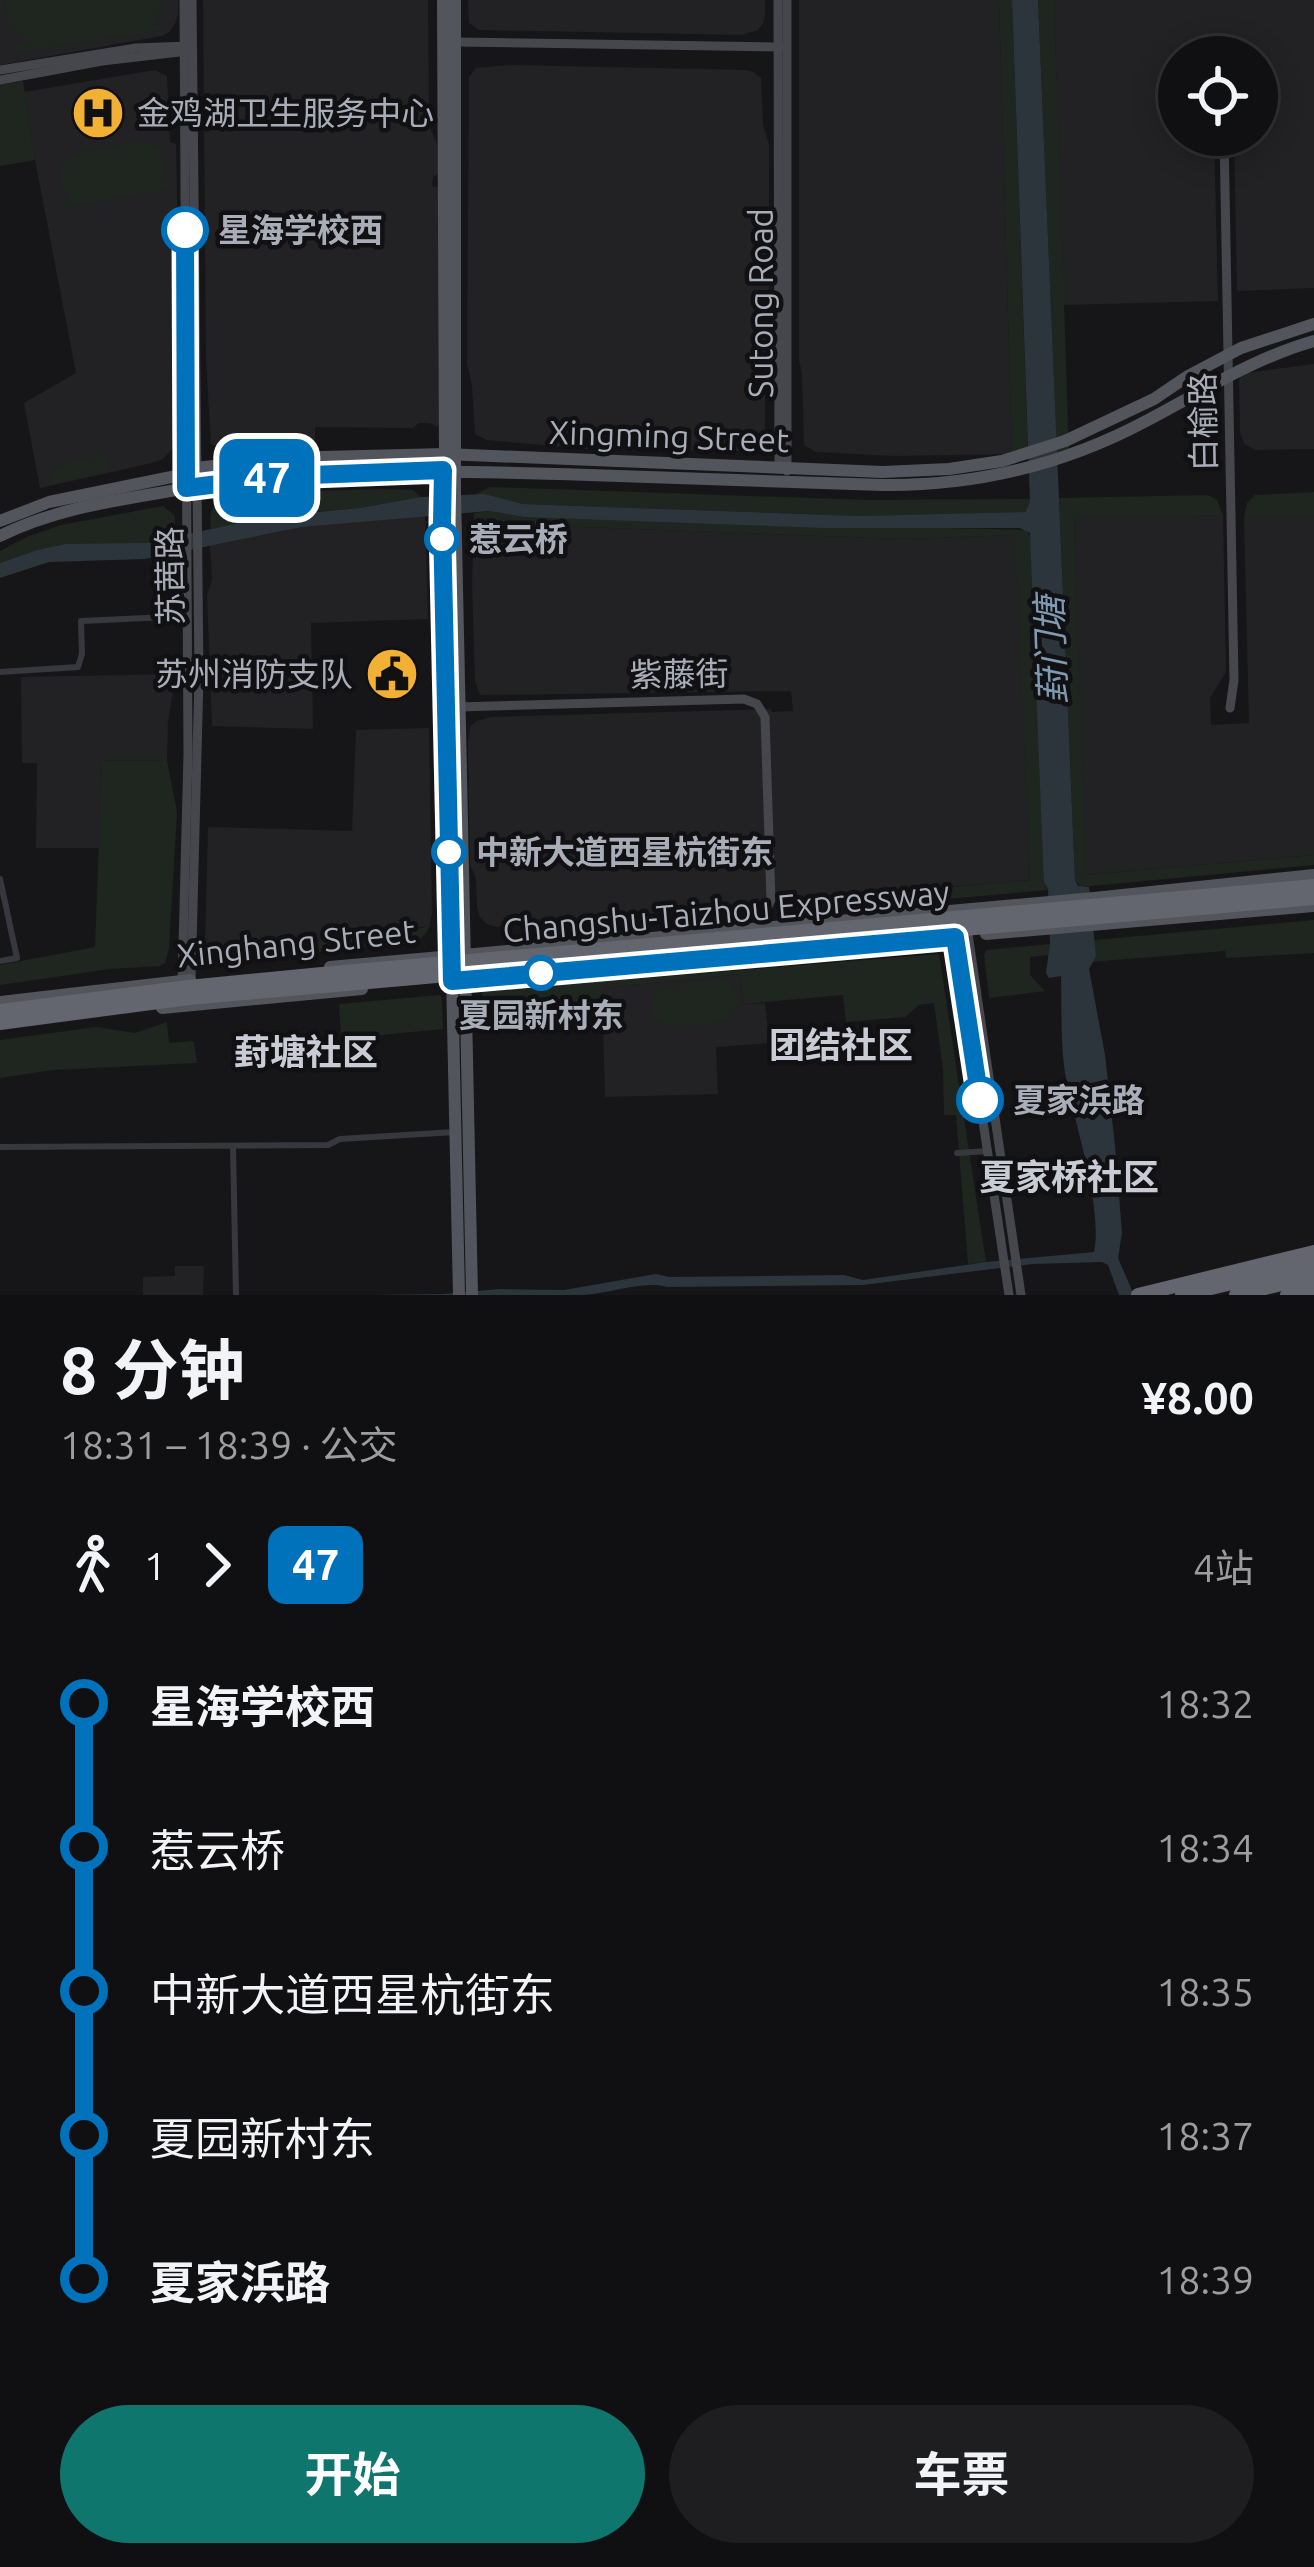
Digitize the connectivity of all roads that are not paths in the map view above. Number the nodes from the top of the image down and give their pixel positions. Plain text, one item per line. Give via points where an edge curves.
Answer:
1 (188, 0) edge
2 (443, 0) edge
3 (454, 0) edge
4 (783, 0) edge
5 (454, 42) junction
6 (783, 47) junction
7 (187, 48) junction
8 (0, 70) edge
9 (0, 80) edge
10 (1224, 156) edge
11 (1314, 324) edge
12 (1314, 341) edge
13 (1228, 355) junction
14 (1229, 375) junction
15 (449, 462) junction
16 (1019, 463) junction
17 (783, 472) junction
18 (191, 479) junction
19 (0, 521) edge
20 (0, 536) edge
21 (192, 558) junction
22 (188, 616) junction
23 (0, 673) edge
24 (452, 707) junction
25 (1230, 709) dead end
26 (1314, 874) edge
27 (0, 879) edge
28 (1314, 886) edge
29 (1314, 902) edge
30 (957, 911) junction
31 (766, 928) junction
32 (961, 936) junction
33 (0, 961) edge
34 (458, 968) junction
35 (186, 981) junction
36 (0, 1002) edge
37 (185, 1006) junction
38 (0, 1011) edge
39 (0, 1024) edge
40 (983, 1080) junction
41 (455, 1132) junction
42 (233, 1146) junction
43 (0, 1147) edge
44 (988, 1151) junction
45 (957, 1153) dead end
46 (1314, 1257) edge
47 (1011, 1262) junction
48 (1314, 1282) edge
49 (465, 1288) edge
50 (236, 1295) edge
51 (1010, 1295) edge
52 (1022, 1295) edge
53 (1138, 1295) edge
54 (1160, 1295) edge
55 (1182, 1295) edge
56 (1235, 1295) edge
57 (1260, 1295) edge
58 (1287, 1295) edge

1 - 7 main road
2 - 15 main road
3 - 5 main road
4 - 6 main road, Sutong Road
5 - 6 main road
5 - 15 main road
6 - 17 main road, Sutong Road
7 - 8 main road
7 - 9 main road
7 - 18 main road
10 - 13 main road, 白榆路
11 - 13 main road, Xingming Street
12 - 14 main road, Xingming Street
13 - 14 main road, 白榆路
13 - 16 main road, Xingming Street
14 - 16 main road, Xingming Street via 1065,457
14 - 25 main road, 白榆路
15 - 17 main road, Xingming Street
15 - 18 main road, Xingming Street via 282,458
15 - 24 main road
16 - 17 main road, Xingming Street
18 - 19 main road, Xingming Street via 49,502
18 - 20 main road, Xingming Street
18 - 21 main road, 苏茜路
21 - 22 main road
21 - 35 main road, 苏茜路 via 199,677
22 - 23 street via 81,621 78,667
22 - 35 main road
24 - 31 main road, 紫藤街 via 757,704 767,758
24 - 34 main road
26 - 30 main road, Xinghang Street
27 - 33 street via 16,958
28 - 38 highway, Changshu-Taizhou Expressway via 300,976
29 - 32 main road, Xinghang Street
29 - 39 highway, Changshu-Taizhou Expressway via 277,990
30 - 31 main road, Xinghang Street
30 - 32 main road
31 - 34 main road, Xinghang Street via 565,945
32 - 34 main road, Xinghang Street
32 - 40 main road
34 - 35 main road, Xinghang Street
34 - 37 main road, Xinghang Street via 335,992
34 - 41 main road
34 - 49 main road
35 - 36 main road, Xinghang Street
35 - 37 main road, 苏茜路
37 - 39 main road, Xinghang Street
40 - 44 main road
40 - 47 main road
41 - 42 street
41 - 49 main road
42 - 43 street
42 - 50 street
44 - 45 street
44 - 47 main road
46 - 53 highway
46 - 54 main road
46 - 55 highway
47 - 51 main road
47 - 52 main road
48 - 56 highway
48 - 57 main road
48 - 58 highway

